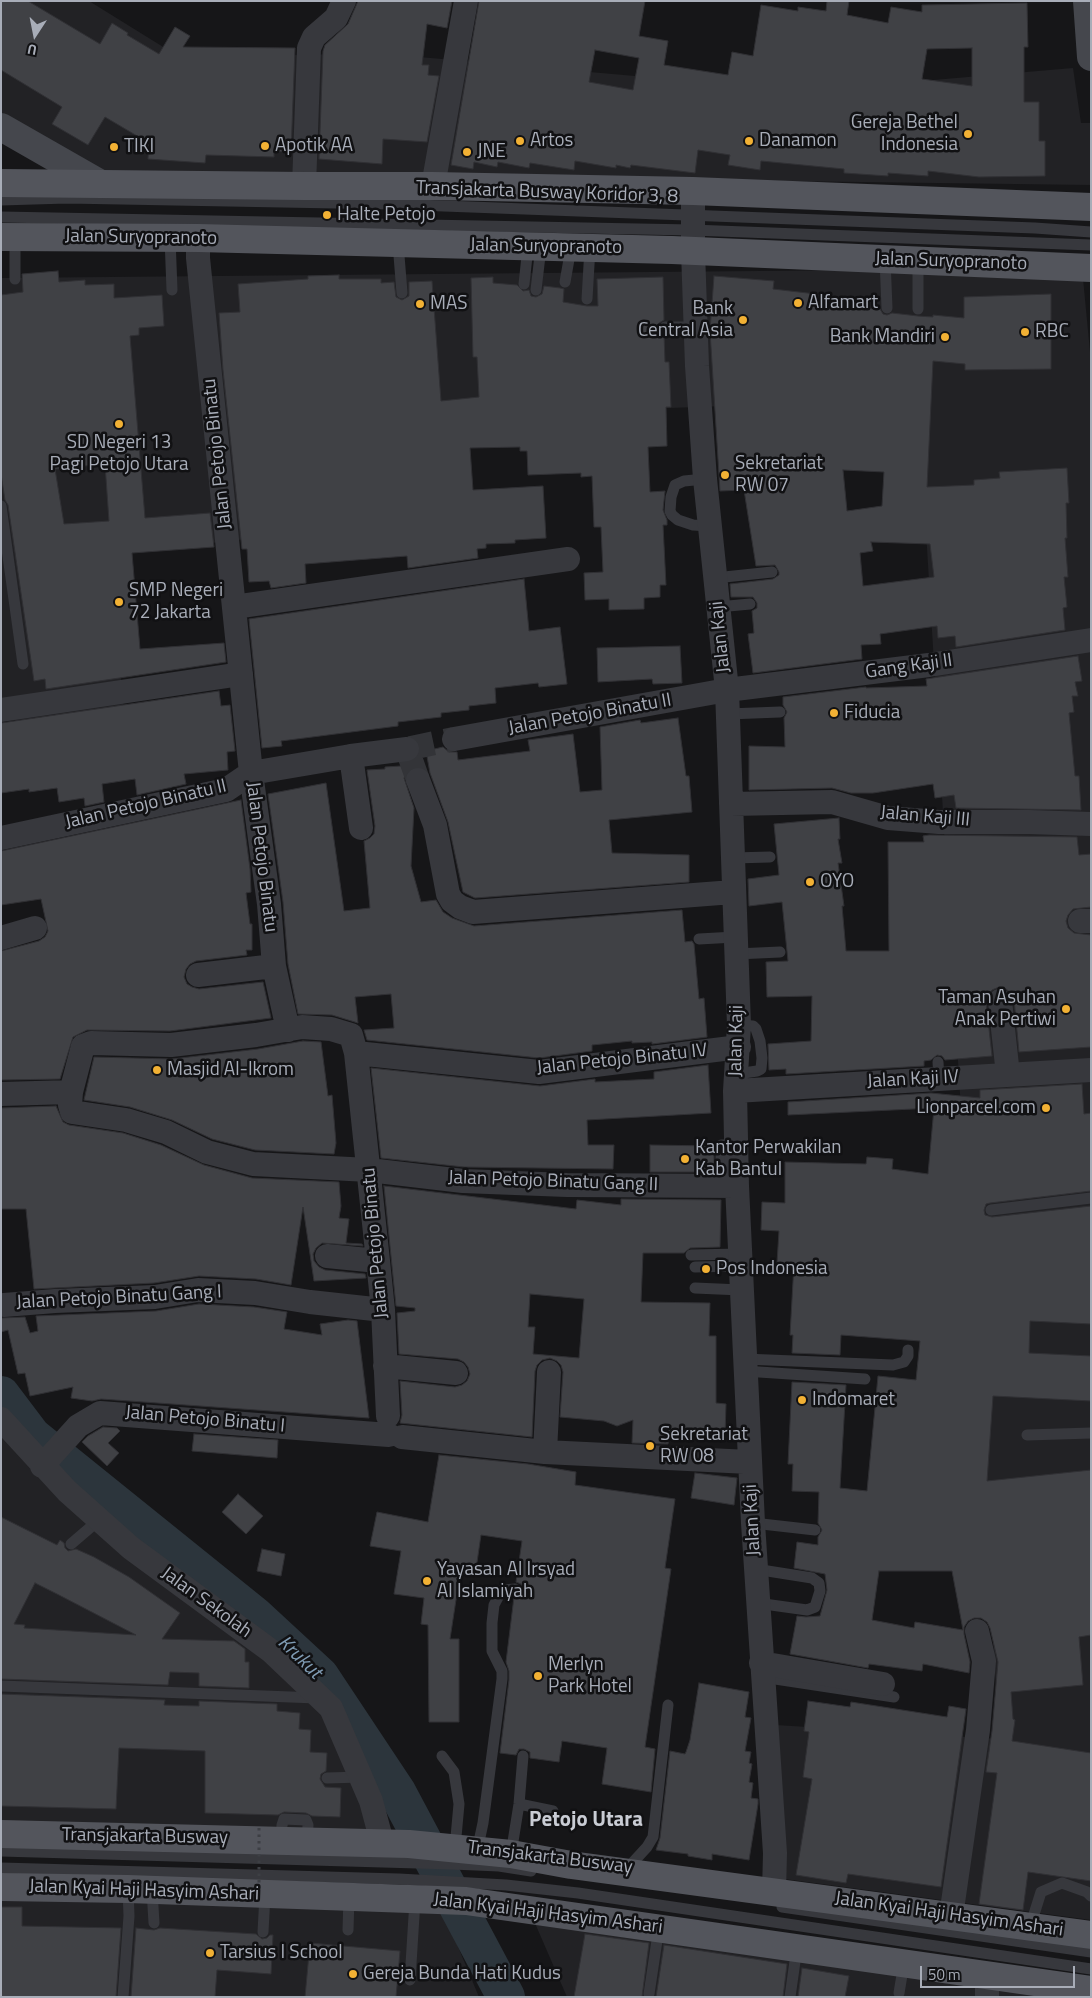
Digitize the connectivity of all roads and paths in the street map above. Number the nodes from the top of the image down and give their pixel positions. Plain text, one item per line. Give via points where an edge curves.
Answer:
1 (344, 1) edge
2 (466, 1) edge
3 (1087, 1) edge
4 (1091, 57) edge
5 (1, 127) edge
6 (1, 183) edge
7 (99, 183) junction
8 (304, 186) junction
9 (433, 186) junction
10 (1, 200) edge
11 (1091, 207) edge
12 (693, 222) junction
13 (6, 230) edge
14 (1091, 232) edge
15 (170, 238) junction
16 (198, 238) junction
17 (398, 243) junction
18 (1091, 245) edge
19 (534, 247) junction
20 (580, 248) junction
21 (885, 259) junction
22 (918, 261) junction
23 (1091, 268) edge
24 (15, 279) dead end
25 (565, 282) dead end
26 (524, 284) dead end
27 (172, 290) dead end
28 (536, 290) dead end
29 (402, 293) dead end
30 (587, 299) dead end
31 (887, 308) dead end
32 (918, 309) dead end
33 (665, 327) dead end
34 (695, 327) junction
35 (705, 479) junction
36 (1, 506) edge
37 (710, 526) junction
38 (568, 559) dead end
39 (772, 572) dead end
40 (715, 578) junction
41 (750, 604) dead end
42 (234, 607) junction
43 (718, 607) junction
44 (1091, 640) edge
45 (23, 664) dead end
46 (241, 674) junction
47 (727, 690) junction
48 (1, 710) edge
49 (780, 712) dead end
50 (728, 714) junction
51 (454, 739) tunnel mouth
52 (408, 749) dead end
53 (351, 756) junction
54 (251, 773) junction
55 (418, 780) tunnel mouth
56 (735, 812) junction
57 (834, 812) dead end
58 (759, 815) dead end
59 (1091, 824) edge
60 (361, 828) dead end
61 (1, 838) edge
62 (770, 857) dead end
63 (733, 858) junction
64 (733, 892) junction
65 (35, 928) dead end
66 (1, 938) edge
67 (699, 939) dead end
68 (735, 946) junction
69 (780, 952) dead end
70 (274, 966) junction
71 (198, 975) dead end
72 (1000, 1000) dead end
73 (288, 1030) junction
74 (739, 1036) junction
75 (356, 1053) junction
76 (1091, 1070) edge
77 (1008, 1075) junction
78 (736, 1082) junction
79 (71, 1092) junction
80 (1, 1094) edge
81 (736, 1145) junction
82 (721, 1165) dead end
83 (369, 1170) junction
84 (737, 1186) junction
85 (1091, 1198) edge
86 (991, 1210) dead end
87 (691, 1255) dead end
88 (327, 1256) dead end
89 (740, 1260) junction
90 (378, 1261) junction
91 (695, 1267) dead end
92 (695, 1288) dead end
93 (741, 1290) junction
94 (4, 1305) dead end
95 (383, 1310) junction
96 (908, 1350) dead end
97 (744, 1365) junction
98 (386, 1366) junction
99 (549, 1372) dead end
100 (456, 1373) dead end
101 (865, 1379) dead end
102 (1, 1419) edge
103 (393, 1429) junction
104 (1091, 1433) edge
105 (1027, 1435) dead end
106 (544, 1452) junction
107 (46, 1461) junction
108 (749, 1462) junction
109 (99, 1520) junction
110 (752, 1523) junction
111 (815, 1530) dead end
112 (71, 1544) dead end
113 (755, 1570) junction
114 (515, 1589) dead end
115 (757, 1603) junction
116 (978, 1631) dead end
117 (761, 1670) junction
118 (1, 1686) edge
119 (888, 1691) dead end
120 (322, 1698) junction
121 (668, 1705) dead end
122 (442, 1756) dead end
123 (523, 1756) dead end
124 (361, 1777) junction
125 (327, 1778) dead end
126 (519, 1804) junction
127 (553, 1811) dead end
128 (1, 1834) edge
129 (282, 1836) junction
130 (382, 1842) junction
131 (1, 1851) edge
132 (413, 1853) junction
133 (457, 1853) junction
134 (511, 1854) junction
135 (1, 1868) edge
136 (538, 1872) dead end
137 (624, 1872) junction
138 (1, 1887) edge
139 (140, 1889) junction
140 (463, 1891) junction
141 (262, 1892) junction
142 (424, 1892) junction
143 (1091, 1896) edge
144 (349, 1897) junction
145 (775, 1899) junction
146 (950, 1916) junction
147 (154, 1924) dead end
148 (659, 1927) junction
149 (1030, 1927) junction
150 (348, 1930) dead end
151 (263, 1932) dead end
152 (1091, 1935) edge
153 (797, 1947) junction
154 (1091, 1952) edge
155 (904, 1963) junction
156 (410, 1980) dead end
157 (987, 1986) edge
158 (1077, 1987) edge
159 (899, 1993) dead end
160 (649, 1994) dead end
161 (123, 1997) edge
162 (790, 1997) edge

1 - 8 street via 336,18 314,37 309,48
2 - 9 street
3 - 4 street
5 - 7 street
6 - 7 main road, Jalan Suryopranoto
7 - 8 main road, Jalan Suryopranoto
8 - 9 main road, Jalan Suryopranoto
9 - 12 main road, Jalan Suryopranoto
10 - 12 lane, Transjakarta Busway Koridor 3, 8 via 269,201
11 - 12 main road, Jalan Suryopranoto
12 - 13 lane, Transjakarta Busway Koridor 3, 8
12 - 14 lane, Transjakarta Busway Koridor 3, 8 via 1035,228
12 - 18 lane, Transjakarta Busway Koridor 3, 8
12 - 20 main road, Jalan Suryopranoto
12 - 21 main road, Jalan Suryopranoto
12 - 34 street, Jalan Kaji
13 - 15 main road, Jalan Suryopranoto
13 - 24 lane
15 - 16 main road, Jalan Suryopranoto
15 - 27 lane
16 - 17 main road, Jalan Suryopranoto
16 - 42 street, Jalan Petojo Binatu
17 - 19 main road, Jalan Suryopranoto
17 - 29 lane
19 - 20 main road, Jalan Suryopranoto
19 - 26 lane
19 - 28 lane
20 - 25 lane
20 - 30 lane
21 - 22 main road, Jalan Suryopranoto
21 - 31 lane
22 - 23 main road, Jalan Suryopranoto
22 - 32 lane
33 - 34 lane
34 - 35 street, Jalan Kaji
35 - 37 street, Jalan Kaji
35 - 37 lane via 675,485 670,511 678,520
36 - 45 lane
37 - 40 street, Jalan Kaji
38 - 42 street
39 - 40 lane
40 - 43 street, Jalan Kaji
41 - 43 lane
42 - 46 street, Jalan Petojo Binatu
43 - 47 street, Jalan Kaji
44 - 47 street, Gang Kaji II via 929,665
46 - 48 street
46 - 54 street, Jalan Petojo Binatu
47 - 50 street, Jalan Kaji
47 - 51 street, Jalan Petojo Binatu II
49 - 50 lane
50 - 56 street, Jalan Kaji
52 - 53 street, Jalan Petojo Binatu II
53 - 54 street, Jalan Petojo Binatu II
53 - 60 street
54 - 61 street, Jalan Petojo Binatu II via 226,790
54 - 70 street, Jalan Petojo Binatu
55 - 64 street via 435,825 448,894 460,907 473,912
56 - 59 street, Jalan Kaji III via 832,802 888,818
56 - 63 street, Jalan Kaji
57 - 58 lane
62 - 63 lane
63 - 64 street, Jalan Kaji
64 - 68 street, Jalan Kaji
65 - 66 street
67 - 68 lane
68 - 69 lane
68 - 74 street, Jalan Kaji
70 - 71 street
70 - 73 street, Jalan Petojo Binatu
72 - 77 street
73 - 75 street, Jalan Petojo Binatu via 302,1027 331,1029 351,1035
73 - 79 street via 171,1045 91,1043 83,1046
74 - 75 street, Jalan Petojo Binatu IV via 627,1060 539,1072
74 - 78 street, Jalan Kaji
75 - 83 street, Jalan Petojo Binatu
76 - 77 street, Jalan Kaji IV
77 - 78 street, Jalan Kaji IV via 938,1070
78 - 81 street, Jalan Kaji
79 - 80 street
79 - 83 street, Jalan Petojo Binatu Gang II via 72,1112 126,1120 166,1132 206,1152 254,1164
81 - 82 lane via 721,1144
81 - 84 street, Jalan Kaji
83 - 84 street, Jalan Petojo Binatu Gang II via 463,1181
83 - 90 street, Jalan Petojo Binatu
84 - 89 street, Jalan Kaji
85 - 86 lane
87 - 89 lane
88 - 90 street
89 - 91 lane
89 - 93 street, Jalan Kaji
90 - 95 street, Jalan Petojo Binatu
92 - 93 lane
93 - 97 street, Jalan Kaji
94 - 95 street, Jalan Petojo Binatu Gang I via 155,1297 198,1290 255,1293
95 - 98 street, Jalan Petojo Binatu
96 - 97 lane via 904,1362 893,1365
97 - 101 lane
97 - 108 street, Jalan Kaji
98 - 100 street
98 - 103 street, Jalan Petojo Binatu
99 - 106 street
102 - 107 street, Jalan Sekolah
103 - 106 street, Jalan Petojo Binatu I
103 - 107 street, Jalan Petojo Binatu I via 100,1413 88,1418
104 - 105 lane
106 - 108 street, Jalan Petojo Binatu I
107 - 109 street, Jalan Sekolah
108 - 110 street, Jalan Kaji
109 - 112 lane
109 - 120 street, Jalan Sekolah via 131,1548 271,1651
110 - 111 lane
110 - 113 street, Jalan Kaji
113 - 115 street, Jalan Kaji
113 - 115 lane via 812,1578 819,1583 820,1591 816,1607 807,1610
114 - 133 lane via 502,1590 494,1605 492,1651 502,1671 502,1679 483,1823
115 - 117 street, Jalan Kaji
116 - 146 street via 984,1661 978,1730
117 - 119 street
117 - 145 street, Jalan Kaji via 775,1853
118 - 120 lane
120 - 124 street, Jalan Sekolah via 331,1708
121 - 137 lane via 653,1837
122 - 133 lane via 454,1772 459,1804
123 - 126 lane
124 - 125 lane
124 - 130 street, Jalan Sekolah
126 - 127 lane
126 - 134 lane
128 - 129 main road, Jalan Kyai Haji Hasyim Ashari
129 - 130 main road, Jalan Kyai Haji Hasyim Ashari
129 - 141 path, bridge
130 - 132 main road, Jalan Kyai Haji Hasyim Ashari
131 - 132 lane, Transjakarta Busway
132 - 133 main road, Jalan Kyai Haji Hasyim Ashari
133 - 134 main road, Jalan Kyai Haji Hasyim Ashari
133 - 136 lane, Transjakarta Busway via 499,1866
134 - 137 main road, Jalan Kyai Haji Hasyim Ashari
135 - 142 lane, Transjakarta Busway
137 - 145 main road, Jalan Kyai Haji Hasyim Ashari
138 - 139 main road, Jalan Kyai Haji Hasyim Ashari
139 - 141 main road, Jalan Kyai Haji Hasyim Ashari
139 - 147 lane
139 - 161 lane via 129,1916
140 - 142 main road, Jalan Kyai Haji Hasyim Ashari
140 - 148 main road, Jalan Kyai Haji Hasyim Ashari
140 - 158 lane, Transjakarta Busway via 578,1893
141 - 144 main road, Jalan Kyai Haji Hasyim Ashari
141 - 151 lane
142 - 144 main road, Jalan Kyai Haji Hasyim Ashari
142 - 156 lane
143 - 149 lane via 1062,1882 1040,1892
144 - 150 lane
145 - 146 main road, Jalan Kyai Haji Hasyim Ashari
145 - 154 lane
146 - 149 main road, Jalan Kyai Haji Hasyim Ashari
148 - 153 main road, Jalan Kyai Haji Hasyim Ashari
148 - 160 lane
149 - 152 main road, Jalan Kyai Haji Hasyim Ashari
153 - 155 main road, Jalan Kyai Haji Hasyim Ashari
153 - 162 lane
155 - 157 main road, Jalan Kyai Haji Hasyim Ashari
155 - 159 lane
157 - 158 main road, Jalan Kyai Haji Hasyim Ashari

